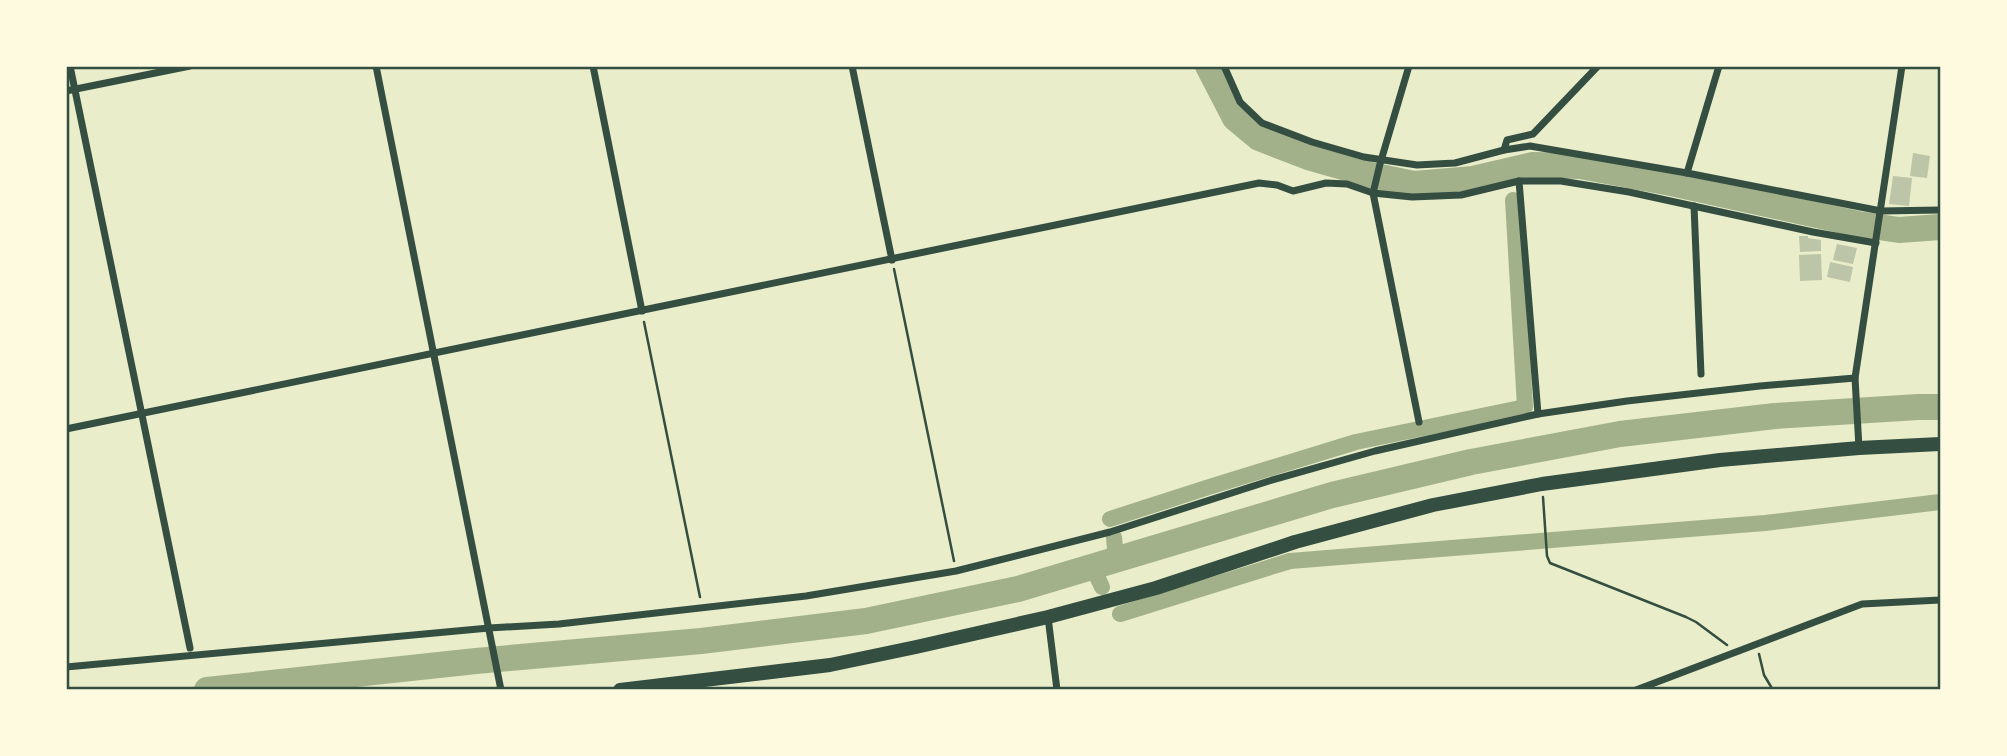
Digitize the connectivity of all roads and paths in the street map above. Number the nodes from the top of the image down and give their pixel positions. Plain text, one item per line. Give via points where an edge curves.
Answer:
1 (70, 66) edge
2 (190, 66) edge
3 (376, 66) edge
4 (593, 66) edge
5 (852, 66) edge
6 (1224, 66) edge
7 (1409, 66) edge
8 (1598, 66) edge
9 (1719, 66) edge
10 (1902, 66) edge
11 (71, 90) edge
12 (1504, 150) junction
13 (1380, 162) junction
14 (1687, 173) junction
15 (1519, 181) junction
16 (1373, 193) junction
17 (1694, 206) junction
18 (1941, 210) edge
19 (1881, 213) junction
20 (1876, 243) junction
21 (892, 260) junction
22 (642, 311) junction
23 (433, 353) junction
24 (1701, 374) dead end
25 (1855, 382) junction
26 (142, 414) junction
27 (1538, 414) junction
28 (1419, 422) dead end
29 (66, 429) edge
30 (1858, 444) junction
31 (1941, 444) edge
32 (1542, 484) junction
33 (956, 571) junction
34 (1941, 600) edge
35 (702, 607) junction
36 (1048, 617) junction
37 (489, 631) junction
38 (1761, 642) junction
39 (190, 648) dead end
40 (1734, 652) junction
41 (66, 667) edge
42 (501, 690) edge
43 (620, 690) edge
44 (1057, 690) edge
45 (1636, 690) edge
46 (1773, 690) edge

1 - 11 street
2 - 11 street
3 - 23 street
4 - 22 street
5 - 21 street
6 - 13 street via 1240,102 1262,123
7 - 13 street
8 - 12 street via 1533,134 1507,140
9 - 14 street
10 - 19 street
11 - 26 street
12 - 13 street via 1455,163
12 - 14 street via 1530,146
13 - 16 street
14 - 19 street
15 - 16 street via 1461,195
15 - 17 street via 1561,181
15 - 27 street
16 - 21 street via 1347,184 1326,183 1293,191 1259,183
16 - 28 street
17 - 20 street
17 - 24 street
18 - 19 street
19 - 20 street
20 - 25 street
21 - 22 street
21 - 33 path
22 - 23 street
22 - 35 path
23 - 26 street
23 - 37 street
25 - 27 street via 1707,392
25 - 30 street
26 - 29 street
26 - 39 street
27 - 33 street via 1375,451 1110,531
30 - 31 highway
30 - 32 highway
32 - 36 highway via 1433,505 1295,542 1156,588
32 - 40 path via 1550,564 1696,622
33 - 35 street via 806,596
34 - 38 street via 1862,604
35 - 37 street
36 - 43 highway via 830,665
36 - 44 street
37 - 41 street
37 - 42 street
38 - 40 street
38 - 46 path via 1760,666
40 - 45 street

